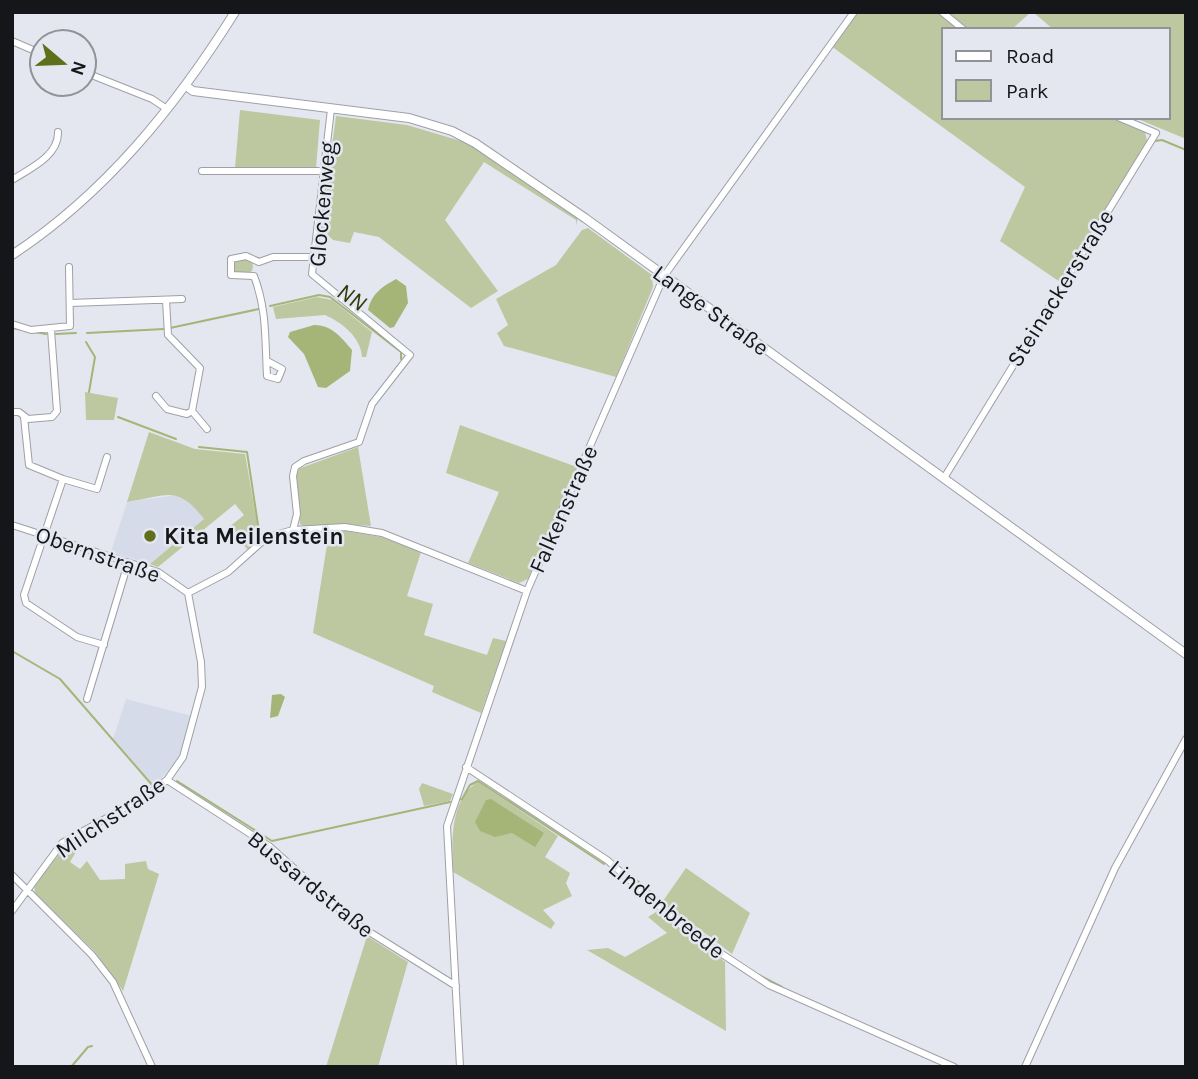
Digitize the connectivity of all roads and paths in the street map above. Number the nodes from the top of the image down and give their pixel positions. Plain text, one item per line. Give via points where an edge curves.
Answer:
1 (235, 12) edge
2 (854, 12) edge
3 (942, 12) edge
4 (962, 28) edge
5 (98, 78) edge
6 (186, 86) junction
7 (167, 109) junction
8 (331, 109) junction
9 (1123, 119) edge
10 (58, 132) dead end
11 (202, 171) dead end
12 (324, 171) junction
13 (12, 180) edge
14 (12, 255) edge
15 (314, 257) junction
16 (258, 262) junction
17 (69, 267) dead end
18 (254, 276) junction
19 (664, 276) junction
20 (182, 299) dead end
21 (166, 300) junction
22 (70, 303) junction
23 (12, 324) edge
24 (51, 330) junction
25 (269, 362) dead end
26 (156, 396) dead end
27 (192, 411) junction
28 (12, 412) edge
29 (24, 417) junction
30 (207, 429) dead end
31 (107, 457) dead end
32 (944, 478) junction
33 (63, 479) junction
34 (12, 525) edge
35 (293, 530) junction
36 (44, 535) junction
37 (128, 562) junction
38 (527, 591) junction
39 (188, 593) junction
40 (104, 645) junction
41 (1186, 654) edge
42 (87, 699) dead end
43 (1186, 739) edge
44 (466, 767) junction
45 (167, 780) junction
46 (12, 875) edge
47 (26, 889) junction
48 (12, 911) edge
49 (456, 986) junction
50 (152, 1067) edge
51 (460, 1067) edge
52 (954, 1067) edge
53 (1026, 1067) edge

1 - 6 street
2 - 19 street, Falkenstraße
3 - 4 street
5 - 7 street
6 - 7 street
6 - 8 street, Lange Straße via 193,91
7 - 14 street via 83,201
8 - 12 street, Glockenweg
8 - 19 street, Lange Straße via 409,118 452,131
9 - 32 street, Steinackerstraße via 1156,133
10 - 13 street via 58,140 44,160
11 - 12 street
12 - 15 street, Glockenweg
15 - 16 street via 273,257
15 - 35 street, Glockenweg via 314,278 410,355 372,404 359,442 295,467
16 - 18 street
16 - 18 street via 246,256 231,259 231,275
17 - 22 street
18 - 25 street via 264,300 263,334
19 - 32 street, Lange Straße
19 - 38 street, Falkenstraße
20 - 21 street
21 - 22 street
21 - 27 street via 168,335 200,368
22 - 24 street via 70,326
23 - 24 street
24 - 29 street via 57,411 52,417
26 - 27 street via 167,409
27 - 30 street
28 - 29 street
29 - 33 street via 29,465
31 - 33 street via 97,489
32 - 41 street, Lange Straße
33 - 36 street
34 - 36 street, Obernstraße
35 - 38 street, Obernstraße via 366,529
35 - 39 street, Obernstraße via 265,539 228,572
36 - 37 street, Obernstraße
36 - 40 street via 25,589 26,603 77,636
37 - 39 street, Obernstraße via 158,572
37 - 40 street
38 - 44 street, Falkenstraße
39 - 45 street, Milchstraße via 202,687 183,757
40 - 42 street
43 - 53 street via 1115,869
44 - 49 street, Falkenstraße via 447,826
44 - 52 street, Lindenbreede via 607,860 690,933 769,985
45 - 47 street, Milchstraße via 62,844
45 - 49 street, Bussardstraße via 269,846 355,923
46 - 47 street
47 - 48 street, Milchstraße
47 - 50 street via 113,982
49 - 51 street, Falkenstraße

